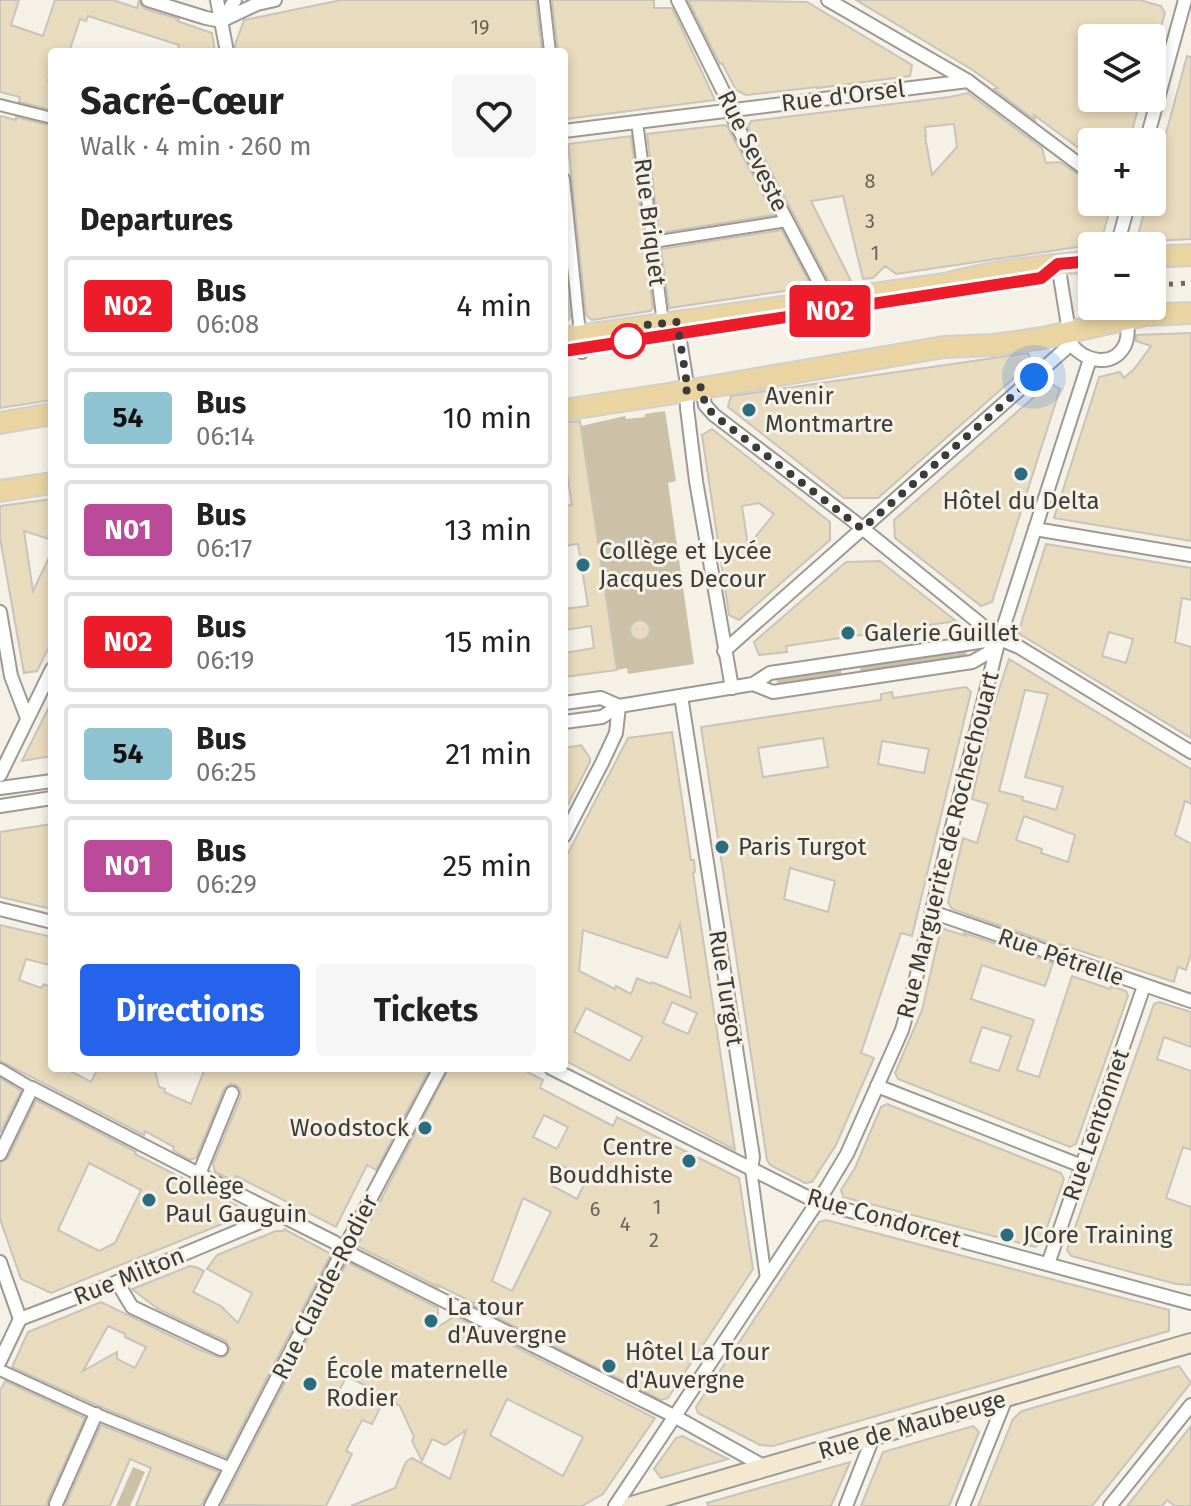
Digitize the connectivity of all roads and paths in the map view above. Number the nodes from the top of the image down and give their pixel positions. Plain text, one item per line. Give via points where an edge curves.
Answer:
1 (148, 0) edge
2 (217, 0) edge
3 (235, 0) edge
4 (275, 0) edge
5 (544, 0) edge
6 (678, 0) edge
7 (828, 0) edge
8 (1185, 0) edge
9 (221, 21) junction
10 (226, 48) edge
11 (550, 48) edge
12 (968, 81) junction
13 (0, 105) edge
14 (730, 110) junction
15 (48, 117) edge
16 (637, 122) junction
17 (1150, 128) edge
18 (568, 131) edge
19 (1078, 164) edge
20 (787, 221) junction
21 (568, 238) edge
22 (653, 242) junction
23 (1191, 255) edge
24 (1166, 256) edge
25 (1078, 262) edge
26 (1058, 264) junction
27 (829, 301) junction
28 (1191, 313) edge
29 (1166, 314) edge
30 (1109, 320) edge
31 (1126, 320) edge
32 (670, 322) junction
33 (1070, 338) junction
34 (575, 342) edge
35 (1090, 359) junction
36 (691, 383) junction
37 (568, 409) edge
38 (712, 413) junction
39 (48, 415) edge
40 (688, 422) junction
41 (0, 423) edge
42 (48, 484) edge
43 (0, 491) edge
44 (862, 529) junction
45 (1035, 529) junction
46 (1191, 555) edge
47 (0, 612) edge
48 (999, 639) junction
49 (724, 651) junction
50 (48, 682) edge
51 (753, 684) junction
52 (732, 688) junction
53 (681, 696) junction
54 (568, 702) edge
55 (619, 706) junction
56 (27, 718) junction
57 (568, 721) edge
58 (1191, 752) edge
59 (0, 775) edge
60 (48, 782) edge
61 (0, 788) edge
62 (48, 799) edge
63 (0, 806) edge
64 (568, 828) edge
65 (0, 909) edge
66 (932, 912) junction
67 (48, 921) edge
68 (1144, 986) junction
69 (1191, 1001) edge
70 (0, 1069) edge
71 (438, 1072) edge
72 (559, 1072) edge
73 (877, 1086) junction
74 (32, 1088) junction
75 (232, 1093) dead end
76 (0, 1154) edge
77 (1082, 1166) junction
78 (751, 1169) junction
79 (199, 1174) junction
80 (817, 1202) junction
81 (279, 1214) junction
82 (344, 1248) junction
83 (0, 1262) edge
84 (1048, 1264) junction
85 (766, 1279) junction
86 (117, 1282) junction
87 (1191, 1303) edge
88 (20, 1319) junction
89 (1191, 1343) edge
90 (221, 1349) dead end
91 (0, 1361) edge
92 (0, 1370) edge
93 (1006, 1398) junction
94 (1191, 1405) edge
95 (96, 1414) junction
96 (674, 1416) junction
97 (874, 1435) junction
98 (765, 1467) junction
99 (231, 1468) junction
100 (56, 1504) edge
101 (211, 1506) edge
102 (615, 1506) edge
103 (632, 1506) edge
104 (846, 1506) edge
105 (963, 1506) edge
106 (1110, 1506) edge

1 - 9 street
2 - 9 street
3 - 9 street
4 - 9 street
5 - 11 street
6 - 14 street, Rue Seveste
7 - 12 street
8 - 17 street
9 - 10 street
12 - 14 street, Rue d'Orsel
12 - 19 street
13 - 15 street
14 - 16 street, Rue d'Orsel
14 - 20 street, Rue Seveste
16 - 18 street, Rue d'Orsel
16 - 22 street, Rue Briquet
20 - 22 street
20 - 27 street, Rue Seveste
21 - 34 street
22 - 32 street, Rue Briquet
23 - 24 main road
25 - 26 main road
26 - 27 main road
26 - 33 street
27 - 32 main road
28 - 29 main road
30 - 33 main road
31 - 35 street via 1127,338 1119,352 1103,361
32 - 34 main road
32 - 36 street
33 - 35 street via 1078,353
33 - 36 main road via 944,347
33 - 44 street
35 - 45 street, Rue Marguerite de Rochechouart
36 - 37 main road
36 - 38 street
36 - 40 street
38 - 40 street
38 - 44 street
39 - 41 main road
40 - 49 street
42 - 43 main road
44 - 48 street
44 - 49 street
45 - 46 street
45 - 48 street, Rue Marguerite de Rochechouart
47 - 56 street via 11,676
48 - 51 street via 770,673
48 - 51 street via 972,662 773,692
48 - 58 street
48 - 66 street, Rue Marguerite de Rochechouart
49 - 52 street
50 - 56 street
51 - 52 street
52 - 53 street
53 - 55 street
53 - 78 street, Rue Turgot
54 - 55 street via 601,698
55 - 57 street via 602,717
55 - 64 street via 616,733
56 - 59 street
60 - 61 street
62 - 63 street
65 - 67 street
66 - 68 street, Rue Pétrelle
66 - 73 street, Rue Marguerite de Rochechouart via 902,1030
68 - 69 street, Rue Pétrelle
68 - 77 street, Rue Lentonnet
70 - 74 street
71 - 82 street, Rue Claude-Rodier
72 - 78 street, Rue Condorcet
73 - 77 street
73 - 80 street, Rue Marguerite de Rochechouart via 847,1154
74 - 76 street
74 - 79 street
75 - 79 street
77 - 84 street, Rue Lentonnet
78 - 80 street, Rue Condorcet
78 - 85 street, Rue Turgot
79 - 81 street
80 - 84 street, Rue Condorcet
80 - 85 street, Rue Marguerite de Rochechouart
81 - 82 street
81 - 86 street, Rue Milton
82 - 96 street
82 - 99 street, Rue Claude-Rodier
83 - 88 street
84 - 87 street, Rue Condorcet
85 - 96 street, Rue Marguerite de Rochechouart
86 - 88 street, Rue Milton
86 - 90 street via 132,1307
88 - 91 street
89 - 93 main road, Rue de Maubeuge
92 - 95 street
93 - 97 main road, Rue de Maubeuge
93 - 105 street
94 - 106 street
95 - 99 street
95 - 100 street
96 - 98 street
96 - 102 street, Rue Marguerite de Rochechouart
97 - 98 main road, Rue de Maubeuge
97 - 104 street
98 - 103 main road, Rue de Maubeuge
99 - 101 street, Rue Claude-Rodier

